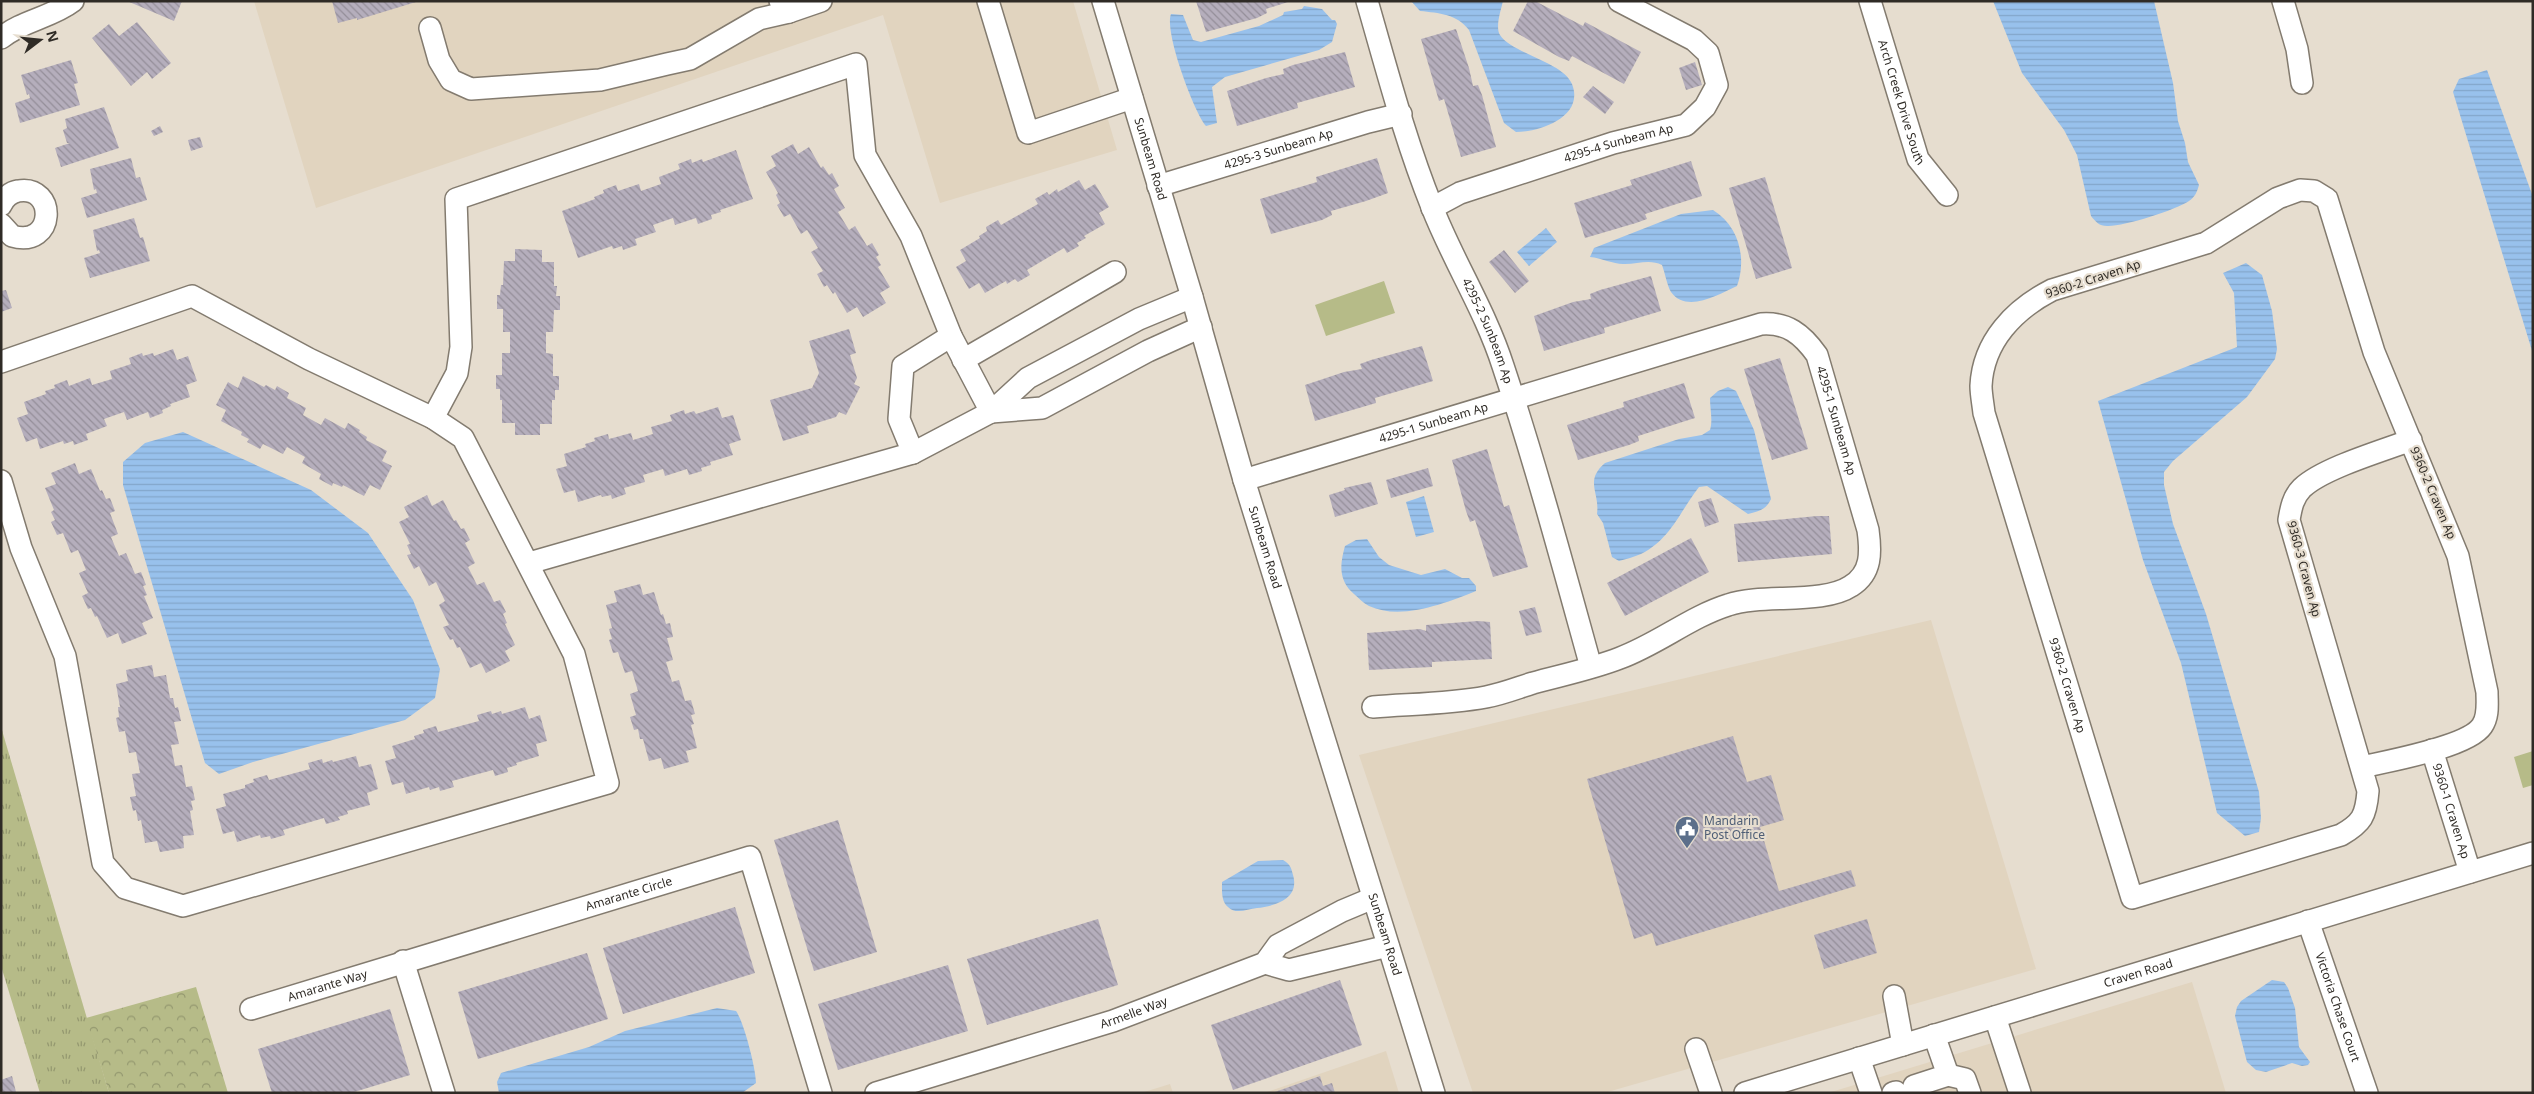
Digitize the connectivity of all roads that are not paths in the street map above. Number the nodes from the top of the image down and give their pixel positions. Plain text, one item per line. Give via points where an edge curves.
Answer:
1 (74, 1) edge
2 (821, 1) edge
3 (988, 1) edge
4 (1103, 1) edge
5 (1367, 1) edge
6 (1619, 1) edge
7 (1870, 1) edge
8 (2282, 1) edge
9 (784, 7) edge
10 (430, 28) dead end
11 (1, 38) edge
12 (2302, 83) dead end
13 (1132, 98) junction
14 (1401, 114) junction
15 (1158, 186) junction
16 (1947, 194) dead end
17 (1, 204) edge
18 (1432, 208) junction
19 (1, 224) edge
20 (1115, 272) dead end
21 (1192, 298) junction
22 (1201, 327) junction
23 (951, 336) junction
24 (963, 360) junction
25 (1, 362) edge
26 (1513, 398) junction
27 (990, 412) junction
28 (433, 418) junction
29 (2410, 440) junction
30 (913, 453) junction
31 (1244, 480) junction
32 (1, 481) edge
33 (529, 563) junction
34 (1591, 667) junction
35 (1373, 707) dead end
36 (2432, 750) junction
37 (2362, 767) junction
38 (2533, 853) edge
39 (2470, 872) junction
40 (1373, 898) junction
41 (2308, 921) junction
42 (1388, 946) junction
43 (404, 961) junction
44 (1266, 963) junction
45 (1894, 996) dead end
46 (251, 1009) dead end
47 (1995, 1017) junction
48 (1934, 1035) junction
49 (1903, 1045) junction
50 (1696, 1049) dead end
51 (1859, 1058) junction
52 (1948, 1075) junction
53 (1901, 1090) edge
54 (444, 1093) edge
55 (821, 1093) edge
56 (876, 1093) edge
57 (1434, 1093) edge
58 (1711, 1093) edge
59 (1744, 1093) edge
60 (1871, 1093) edge
61 (1970, 1093) edge
62 (2020, 1093) edge
63 (2367, 1093) edge

1 - 11 street
2 - 9 street
3 - 13 street via 1028,133
4 - 13 street, Sunbeam Road
5 - 14 street, 4295-2 Sunbeam Ap
6 - 18 street, 4295-4 Sunbeam Ap via 1694,40 1708,54 1717,84 1706,107 1686,125 1613,143 1460,193
7 - 16 street, Arch Creek Drive South via 1918,159
8 - 12 street via 2297,49
9 - 10 street via 690,59 675,63 600,80 472,89 451,80 439,60
13 - 15 street, Sunbeam Road
14 - 15 street, 4295-3 Sunbeam Ap
14 - 18 street, 4295-2 Sunbeam Ap
15 - 21 street, Sunbeam Road
17 - 19 street via 16,191 30,192 43,201 47,215 42,229 28,238 12,236
18 - 26 street, 4295-2 Sunbeam Ap via 1458,268 1488,324
20 - 24 street
21 - 22 street, Sunbeam Road
21 - 27 street via 1139,319 1028,378
22 - 27 street via 1148,351 1042,408
22 - 31 street, Sunbeam Road
23 - 24 street
23 - 28 street via 911,236 865,155 856,64 456,199 461,347 457,373
23 - 30 street via 903,366 899,419
24 - 27 street
25 - 28 street via 192,296
26 - 31 street, 4295-1 Sunbeam Ap
26 - 34 street, 4295-2 Sunbeam Ap
26 - 34 street, 4295-1 Sunbeam Ap via 1760,324 1774,323 1794,329 1817,355 1868,530 1869,564 1863,577 1850,587 1830,594 1730,604 1711,611 1657,642
27 - 30 street
28 - 33 street via 463,438
29 - 36 street, 9360-2 Craven Ap via 2458,556 2486,692 2487,712 2482,726 2468,738
29 - 37 street, 9360-3 Craven Ap via 2319,476 2301,488 2292,503 2289,520
29 - 37 street, 9360-2 Craven Ap via 2374,352 2327,199 2314,190 2300,190 2278,198 2206,243 2052,290 2031,301 2013,316 1996,338 1986,361 1981,386 1984,413 2132,898 2340,835 2358,825 2366,810 2368,792
30 - 33 street
31 - 40 street, Sunbeam Road
32 - 33 street via 21,548 66,656 103,863 125,888 183,906 608,783 574,654
34 - 35 street, 4295-1 Sunbeam Ap via 1486,697
36 - 37 street, 9360-2 Craven Ap
36 - 39 street, 9360-1 Craven Ap
38 - 39 street, Craven Road
39 - 41 street, Craven Road
40 - 42 street, Sunbeam Road
40 - 44 street via 1278,945
41 - 47 street, Craven Road
41 - 63 street, Victoria Chase Court
42 - 44 street via 1289,970
42 - 57 street, Sunbeam Road
43 - 46 street, Amarante Way
43 - 54 street
43 - 55 street, Amarante Circle via 750,857
44 - 56 street, Armelle Way via 1113,1021
45 - 49 street
47 - 48 street, Craven Road
47 - 62 street
48 - 49 street, Craven Road
48 - 52 street
49 - 51 street, Craven Road
50 - 58 street
51 - 59 street, Craven Road
51 - 60 street
52 - 53 street
52 - 61 street via 1965,1079

